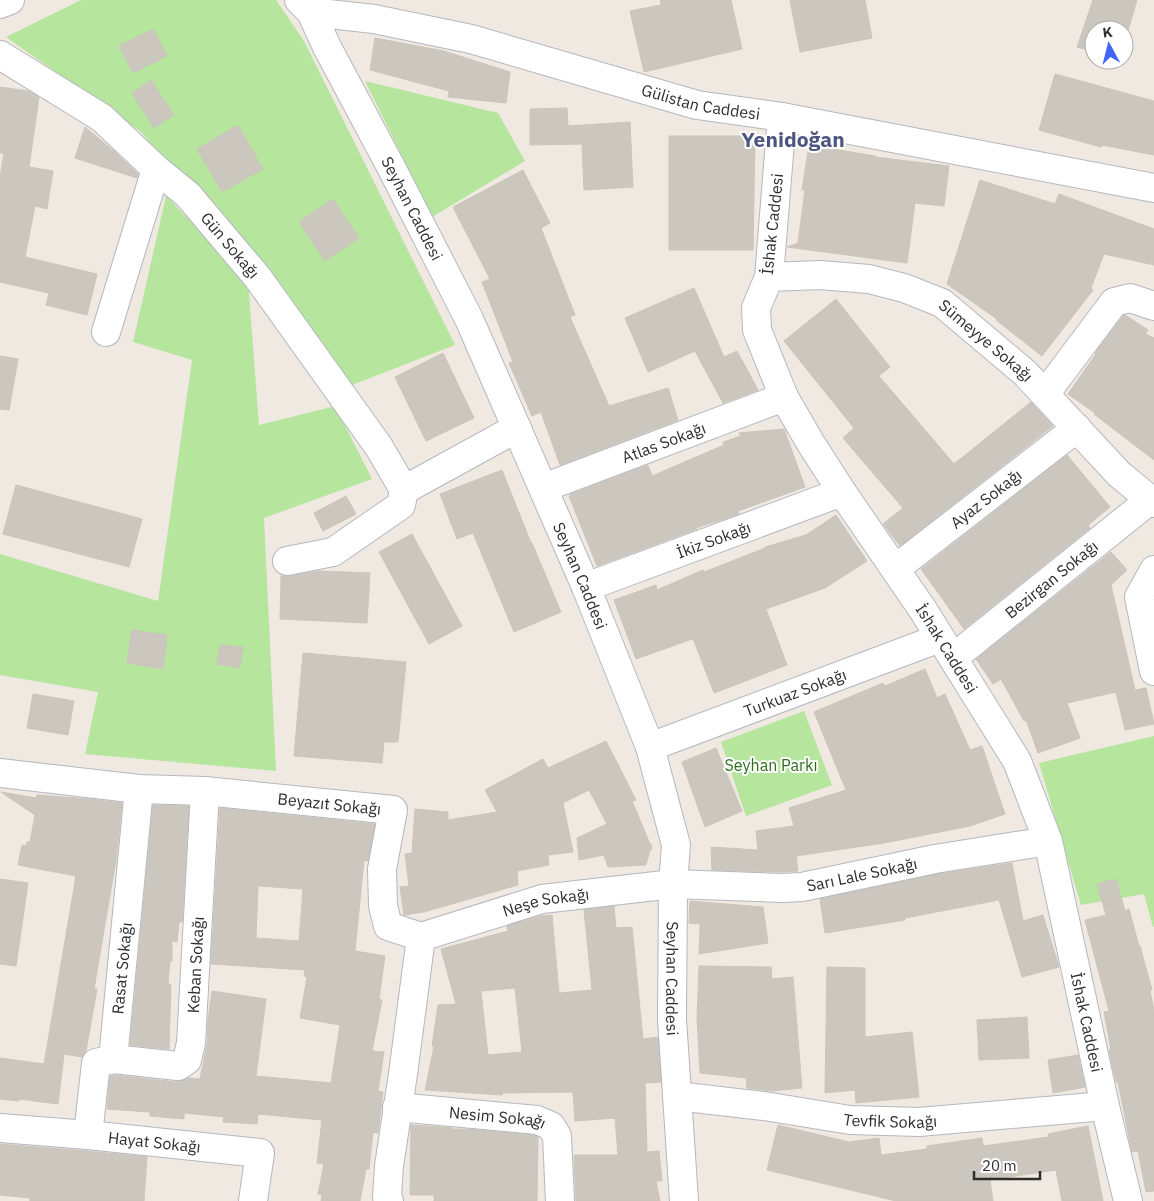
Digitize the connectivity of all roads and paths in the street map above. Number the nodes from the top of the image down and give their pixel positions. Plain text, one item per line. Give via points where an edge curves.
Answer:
1 (10, 0) edge
2 (0, 4) edge
3 (305, 6) edge
4 (0, 55) edge
5 (782, 117) junction
6 (156, 168) junction
7 (1154, 188) edge
8 (769, 277) junction
9 (1154, 306) edge
10 (106, 332) dead end
11 (1045, 394) junction
12 (784, 397) junction
13 (517, 428) junction
14 (1077, 428) junction
15 (543, 488) junction
16 (404, 490) junction
17 (842, 492) junction
18 (1152, 502) edge
19 (287, 561) dead end
20 (895, 569) junction
21 (1154, 570) edge
22 (586, 587) junction
23 (947, 648) junction
24 (1154, 671) edge
25 (650, 747) junction
26 (0, 773) edge
27 (139, 789) junction
28 (205, 791) junction
29 (1048, 841) junction
30 (673, 884) junction
31 (421, 938) junction
32 (113, 1059) junction
33 (677, 1096) junction
34 (1105, 1106) junction
35 (397, 1107) junction
36 (0, 1128) edge
37 (88, 1135) junction
38 (253, 1201) edge
39 (389, 1201) edge
40 (560, 1201) edge
41 (684, 1201) edge
42 (1128, 1201) edge

1 - 2 street
3 - 5 street, Gülistan Caddesi via 471,39 697,105
3 - 13 street, Seyhan Caddesi via 469,320
4 - 6 street, Gün Sokağı via 102,118
5 - 7 street, Gülistan Caddesi
5 - 8 street, İshak Caddesi
6 - 10 street
6 - 16 street, Gün Sokağı via 188,195 258,278 379,447
8 - 11 street, Sümeyye Sokağı via 820,275 869,279 942,303
8 - 12 street, İshak Caddesi via 756,308 757,330
9 - 11 street via 1130,298 1114,302
11 - 14 street, Sümeyye Sokağı
12 - 15 street, Atlas Sokağı
12 - 17 street, İshak Caddesi
13 - 15 street, Seyhan Caddesi
13 - 16 street
14 - 18 street, Sümeyye Sokağı via 1119,474
14 - 20 street, Ayaz Sokağı
15 - 22 street, Seyhan Caddesi
16 - 19 street via 401,506 333,552
17 - 20 street, İshak Caddesi
17 - 22 street, İkiz Sokağı
18 - 23 street, Bezirgan Sokağı
20 - 23 street, İshak Caddesi
21 - 24 street via 1139,597
22 - 25 street, Seyhan Caddesi
23 - 25 street, Turkuaz Sokağı
23 - 29 street, İshak Caddesi via 1016,760
25 - 30 street, Seyhan Caddesi via 676,845
26 - 27 street, Beyazıt Sokağı
27 - 28 street, Beyazıt Sokağı
27 - 32 street, Rasat Sokağı
28 - 31 street, Beyazıt Sokağı via 393,810 382,869 383,906 388,926
28 - 32 street, Keban Sokağı via 191,1043 187,1060 178,1066
29 - 30 street, Sarı Lale Sokağı via 802,887
29 - 34 street, İshak Caddesi
30 - 31 street, Neşe Sokağı via 542,899
30 - 33 street, Seyhan Caddesi via 672,1019
31 - 35 street
32 - 37 street via 96,1063
33 - 34 street, Tevfik Sokağı via 850,1120 919,1122
33 - 41 street, Seyhan Caddesi
34 - 42 street, İshak Caddesi
35 - 39 street via 389,1166
35 - 40 street, Nesim Sokağı via 537,1120 551,1126 557,1136
36 - 37 street, Hayat Sokağı
37 - 38 street, Hayat Sokağı via 260,1153

